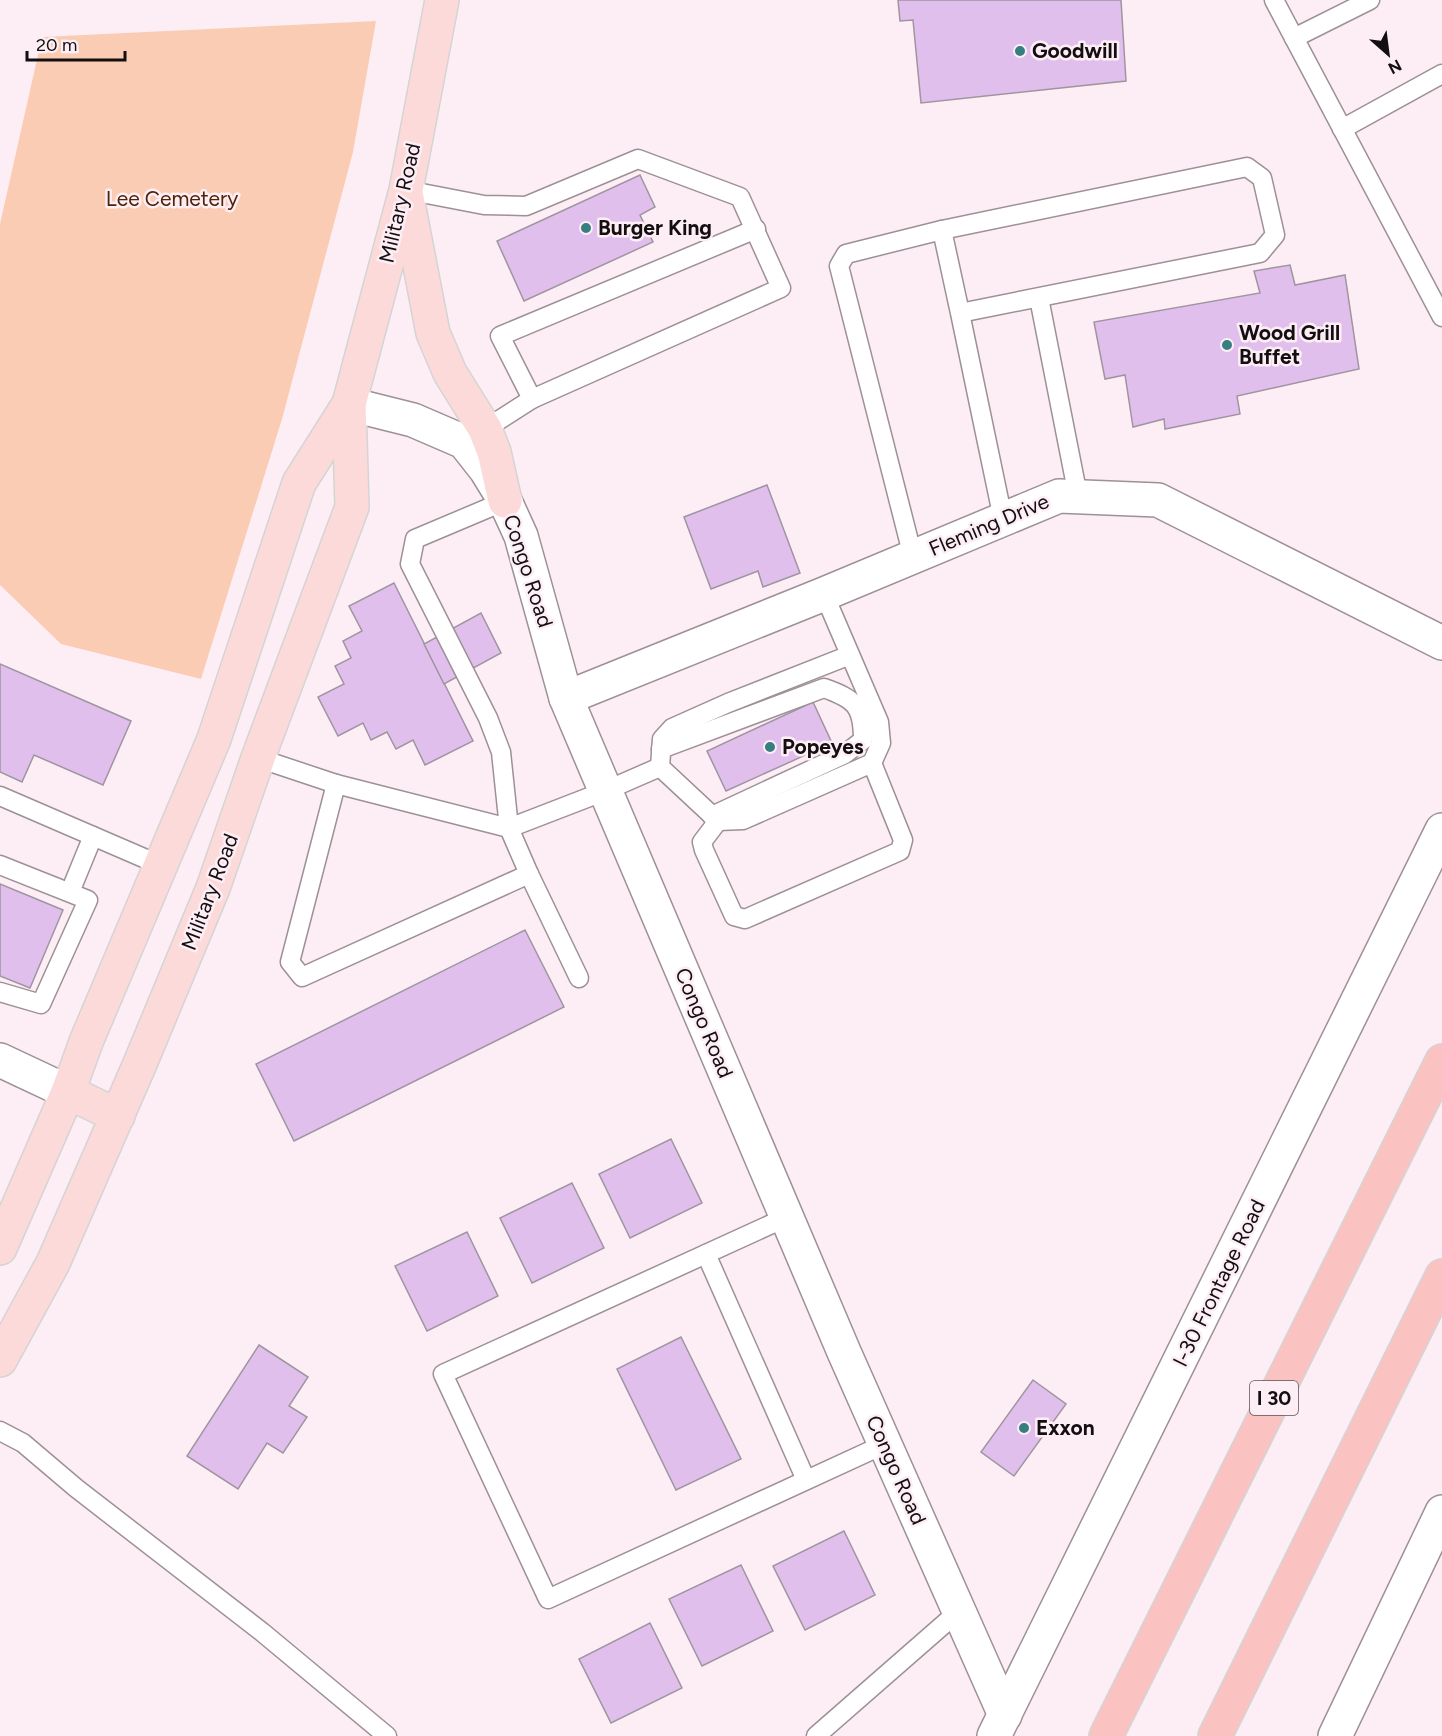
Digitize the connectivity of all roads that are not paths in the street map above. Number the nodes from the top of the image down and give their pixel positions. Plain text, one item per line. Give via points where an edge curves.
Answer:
1 (1274, 0) edge
2 (1370, 0) edge
3 (447, 1) edge
4 (1294, 38) junction
5 (1442, 74) edge
6 (1342, 129) junction
7 (405, 190) junction
8 (756, 229) junction
9 (942, 231) junction
10 (1039, 298) junction
11 (960, 313) junction
12 (1442, 317) edge
13 (532, 399) junction
14 (349, 404) junction
15 (475, 436) junction
16 (1078, 496) junction
17 (505, 501) junction
18 (1003, 519) junction
19 (913, 557) junction
20 (824, 594) junction
21 (1442, 643) edge
22 (850, 655) junction
23 (566, 698) junction
24 (258, 758) junction
25 (660, 758) junction
26 (872, 763) junction
27 (336, 784) junction
28 (605, 791) junction
29 (0, 796) edge
30 (715, 818) junction
31 (509, 828) junction
32 (1442, 830) edge
33 (93, 836) junction
34 (0, 865) edge
35 (160, 865) junction
36 (529, 874) junction
37 (70, 892) junction
38 (579, 978) dead end
39 (0, 992) edge
40 (0, 1060) edge
41 (1442, 1061) edge
42 (68, 1092) junction
43 (118, 1116) junction
44 (787, 1217) junction
45 (1, 1243) edge
46 (706, 1254) junction
47 (1442, 1276) edge
48 (0, 1360) edge
49 (0, 1431) edge
50 (885, 1444) junction
51 (806, 1480) junction
52 (1442, 1512) edge
53 (959, 1611) junction
54 (1000, 1725) edge
55 (387, 1736) edge
56 (816, 1736) edge
57 (1106, 1736) edge
58 (1215, 1736) edge
59 (1335, 1736) edge

1 - 4 lane
2 - 4 lane
3 - 7 main road, Military Road
4 - 6 lane
5 - 6 lane
6 - 12 lane
7 - 8 lane via 484,205 526,206 638,159 740,197
7 - 14 main road, Military Road
7 - 15 main road via 433,333
8 - 13 lane via 781,288
8 - 13 lane via 500,336
9 - 10 lane via 1247,167 1262,178 1275,235 1260,253
9 - 11 lane
9 - 19 lane via 846,254 839,266
10 - 11 lane
10 - 16 lane
11 - 18 lane
13 - 15 lane
14 - 15 street
14 - 24 main road, Military Road via 352,507
14 - 35 main road, Military Road via 299,483 214,739
15 - 17 main road via 494,452
16 - 18 street, Fleming Drive via 1059,496
16 - 21 street, Fleming Drive via 1158,500
17 - 23 street, Congo Road via 521,536
17 - 31 lane via 415,539 410,564 488,718 501,752
18 - 19 street, Fleming Drive
19 - 20 street, Fleming Drive
20 - 22 lane
20 - 23 street, Fleming Drive
22 - 25 lane via 672,728 662,739
22 - 26 lane via 879,722 882,743
23 - 28 street, Congo Road
24 - 27 lane
24 - 43 main road, Military Road via 213,888
25 - 28 lane
25 - 30 lane
25 - 30 lane via 824,688 844,695 859,708 863,740 845,754
26 - 30 lane via 742,820
26 - 30 lane via 903,840 900,850 746,919 734,916 702,842
27 - 31 lane
27 - 36 lane via 290,962 302,977
28 - 31 lane
28 - 44 street, Congo Road
29 - 33 lane
31 - 36 lane
32 - 54 street, I-30 Frontage Road
33 - 35 lane
33 - 37 lane
34 - 37 lane
35 - 42 main road, Military Road
36 - 38 lane
37 - 39 lane via 88,900 41,1004
40 - 42 street
41 - 57 highway, I 30
42 - 43 main road
42 - 45 main road, Military Road
43 - 48 main road, Military Road via 53,1263
44 - 46 lane
44 - 50 street, Congo Road
46 - 51 lane
46 - 51 lane via 443,1374 548,1599
47 - 58 highway
49 - 55 lane via 23,1443
50 - 51 lane
50 - 53 street, Congo Road
52 - 59 street
53 - 54 street, Congo Road
53 - 56 lane

